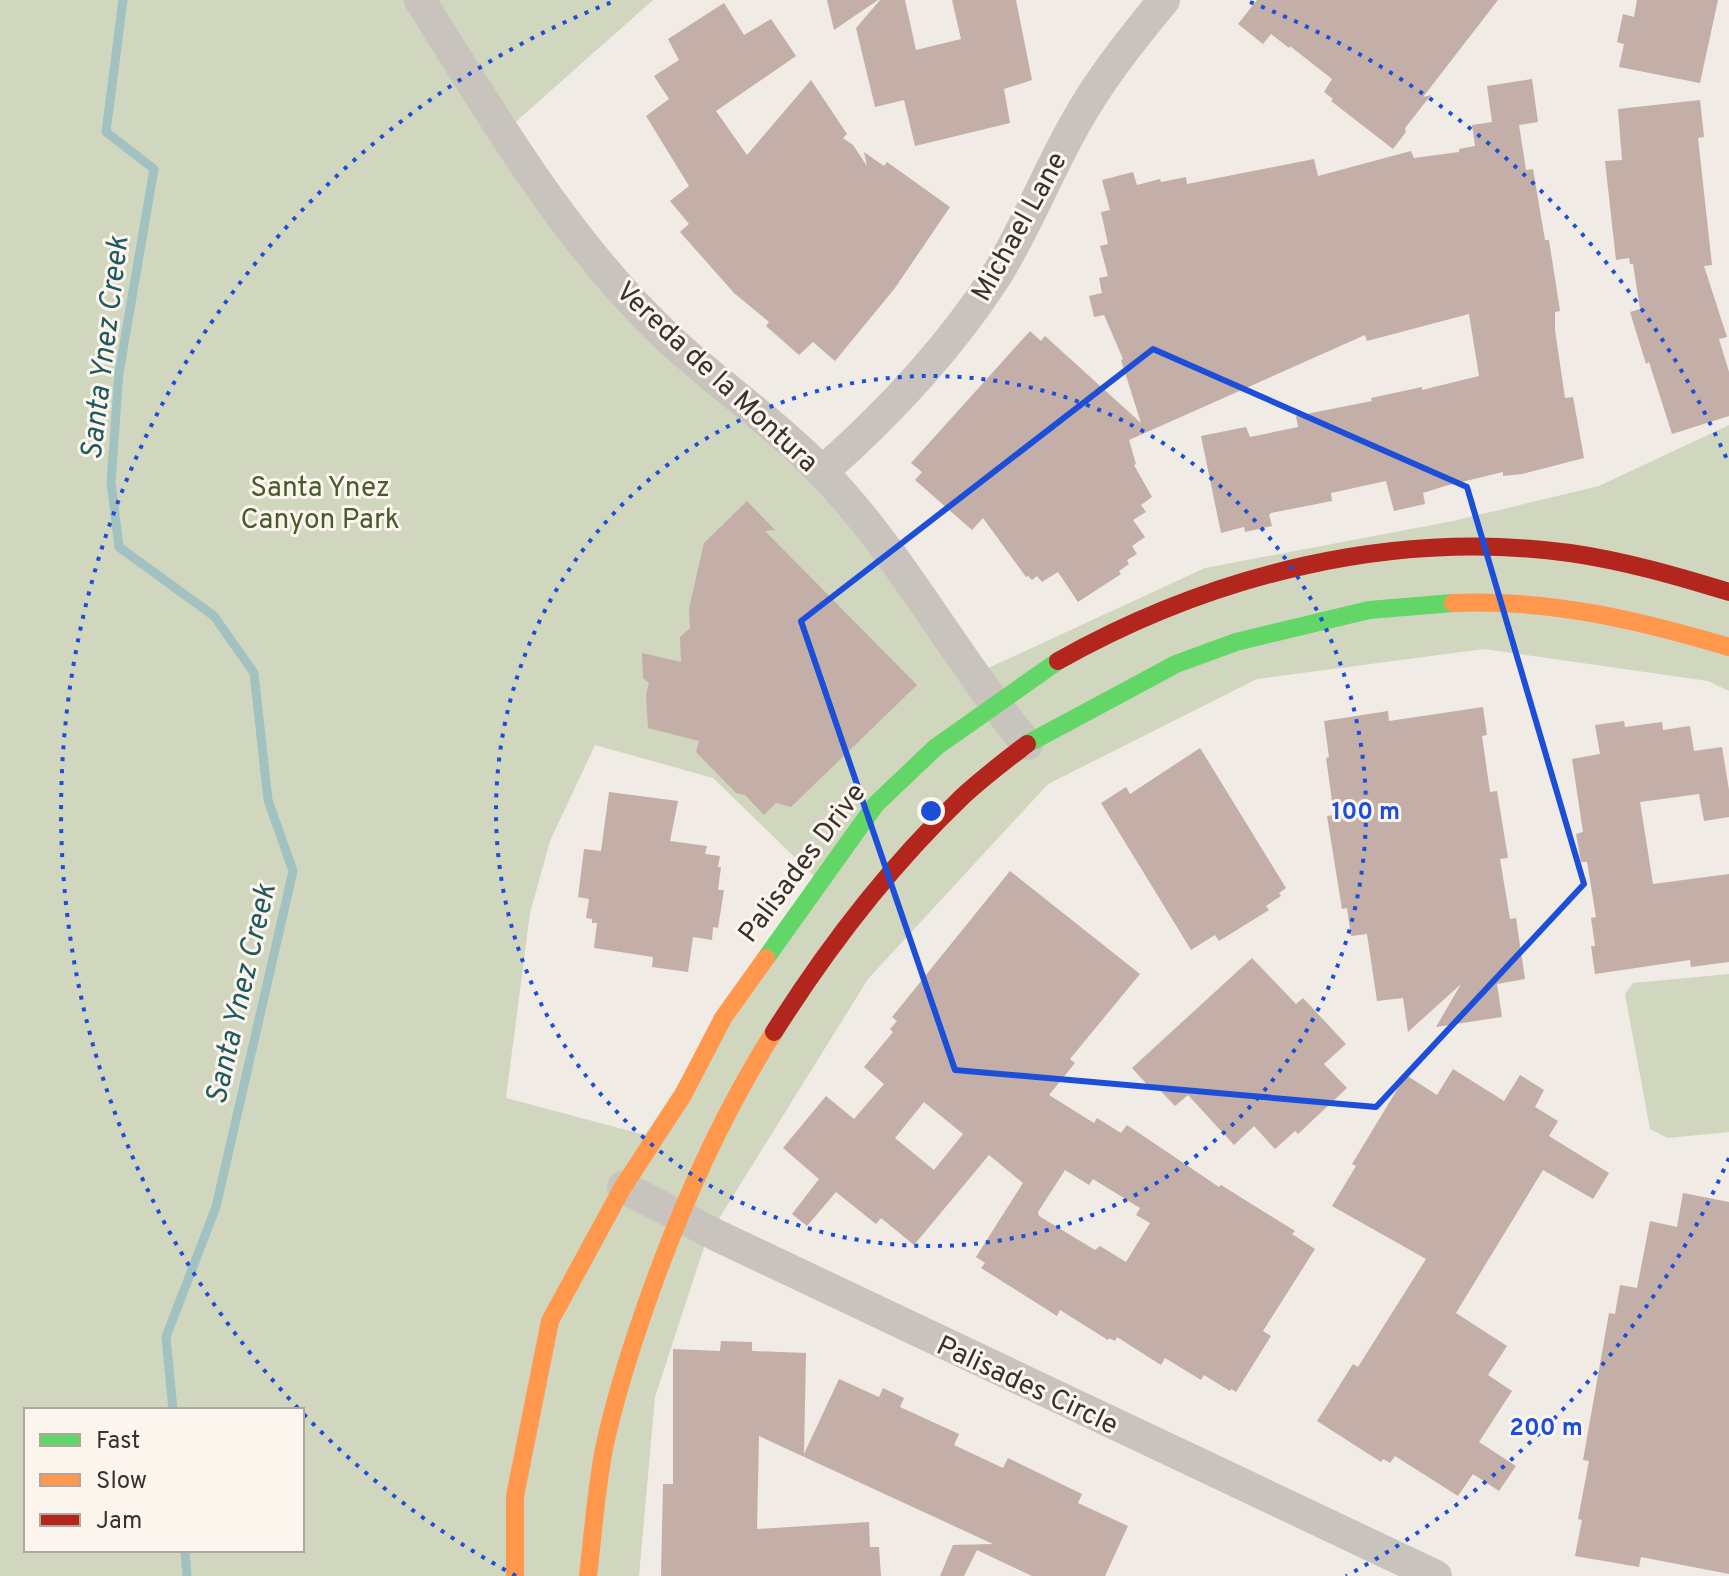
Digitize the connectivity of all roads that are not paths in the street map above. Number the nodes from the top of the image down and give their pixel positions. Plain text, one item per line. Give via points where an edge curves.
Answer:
1 (420, 0) edge
2 (1164, 0) edge
3 (822, 472) junction
4 (1729, 592) edge
5 (1729, 647) edge
6 (994, 704) junction
7 (1027, 744) junction
8 (623, 1187) junction
9 (679, 1218) junction
10 (515, 1576) edge
11 (588, 1576) edge
12 (1436, 1576) edge

1 - 3 street, Vereda de la Montura via 584,248 666,336
2 - 3 street, Michael Lane via 1076,122 997,275 933,362
3 - 6 street, Vereda de la Montura via 905,572
4 - 6 street, Palisades Drive via 1642,566 1569,553 1424,548 1358,555 1294,566 1173,606 1059,660
5 - 7 street via 1649,623 1567,607 1458,603 1369,610 1236,642 1176,664
6 - 7 street, Vereda de la Montura
6 - 8 street, Palisades Drive via 936,747 876,804 723,1018 683,1095
7 - 9 street via 963,796 864,904 752,1067 701,1162
8 - 9 street, Palisades Circle
8 - 10 street, Palisades Drive via 550,1321 515,1496
9 - 11 street via 623,1372 604,1450
9 - 12 street, Palisades Circle

